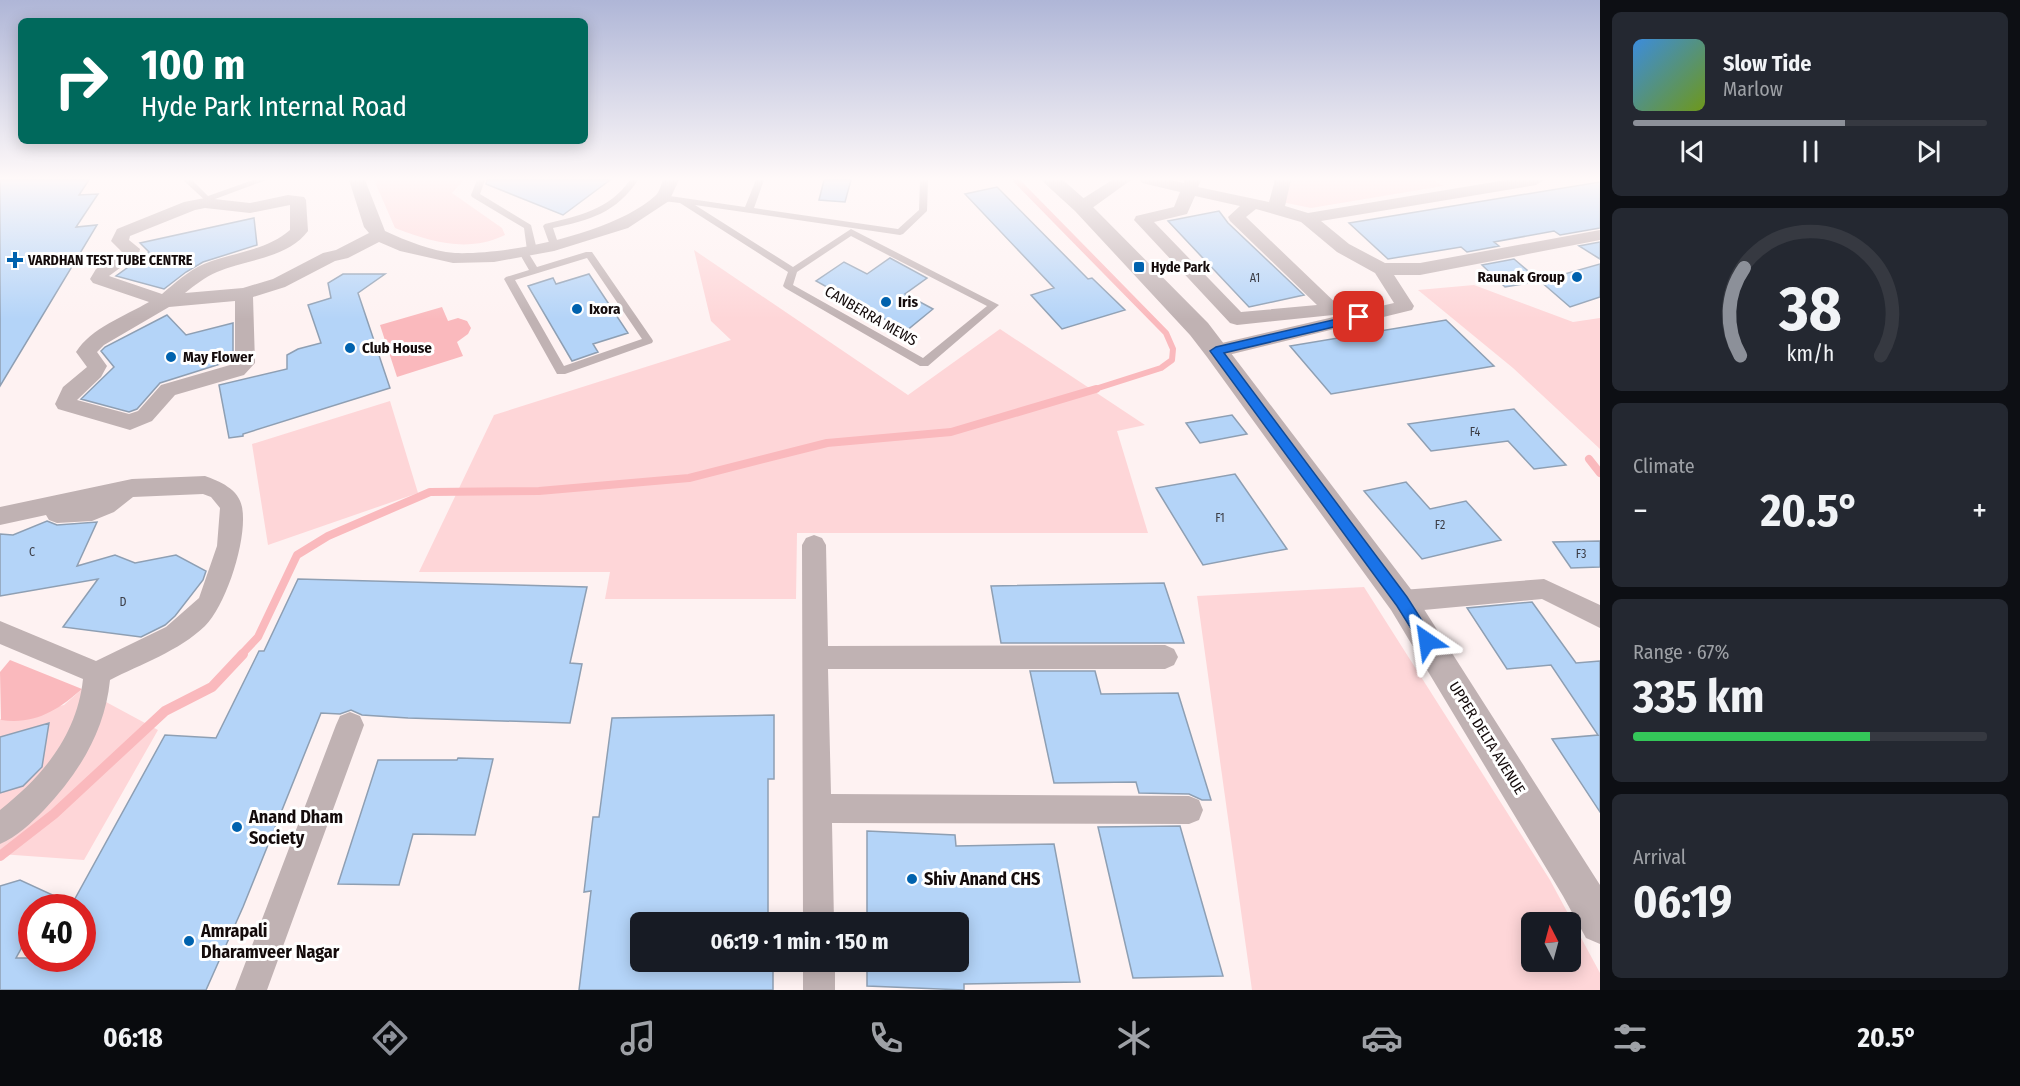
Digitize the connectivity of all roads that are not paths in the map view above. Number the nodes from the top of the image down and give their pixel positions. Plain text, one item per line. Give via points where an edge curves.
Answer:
1 (140, 226) edge
2 (299, 226) edge
3 (374, 226) edge
4 (527, 226) edge
5 (548, 226) edge
6 (615, 226) edge
7 (722, 226) edge
8 (862, 226) edge
9 (906, 226) edge
10 (1100, 226) edge
11 (1148, 226) edge
12 (1246, 226) edge
13 (1317, 226) edge
14 (376, 231) junction
15 (1600, 235) edge
16 (554, 246) junction
17 (334, 248) junction
18 (528, 251) junction
19 (278, 267) dead end
20 (1382, 269) junction
21 (535, 271) junction
22 (793, 271) junction
23 (296, 288) dead end
24 (244, 294) junction
25 (165, 301) junction
26 (1216, 351) junction
27 (132, 488) junction
28 (0, 516) edge
29 (0, 527) edge
30 (814, 545) dead end
31 (1402, 601) junction
32 (1600, 617) edge
33 (0, 632) edge
34 (1165, 657) dead end
35 (815, 658) junction
36 (97, 673) junction
37 (350, 725) dead end
38 (817, 808) junction
39 (1189, 810) dead end
40 (0, 829) edge
41 (1588, 880) edge
42 (818, 912) edge
43 (1600, 924) edge
44 (819, 972) edge
45 (251, 990) edge
46 (819, 990) edge

1 - 25 street via 123,233 120,241 131,249 130,254 99,279
2 - 25 street via 291,239 257,255 200,273
3 - 14 street
4 - 18 lane
5 - 16 lane
6 - 16 street
7 - 22 lane
8 - 9 lane via 900,232
10 - 26 street, UPPER DELTA AVENUE
11 - 12 street via 1237,319 1333,309
13 - 20 street via 1343,248
14 - 17 street
14 - 18 street via 406,248 453,258
15 - 20 street via 1420,269
16 - 18 street
17 - 19 street
17 - 23 street via 346,259
17 - 24 street via 329,257 279,283
18 - 21 lane
20 - 26 street via 1405,306
21 - 21 lane via 509,279 561,371 648,341 589,254
22 - 22 lane, CANBERRA MEWS via 851,232 994,305 924,363 788,286
24 - 25 street
24 - 25 street via 245,363 237,370 168,390 145,416 130,422 65,404 67,394 97,366 86,352 97,340
26 - 31 street, UPPER DELTA AVENUE
27 - 28 street
27 - 29 street via 91,514 53,514
27 - 36 street via 205,485 219,491 231,506 229,546 209,604 195,619 175,635
30 - 35 street
31 - 32 street via 1544,590
31 - 41 street, UPPER DELTA AVENUE
33 - 36 street
34 - 35 street
35 - 38 street
36 - 40 street via 93,706 66,761 43,790
37 - 45 street
38 - 39 street
38 - 42 street
41 - 43 street, UPPER DELTA AVENUE
44 - 46 street

